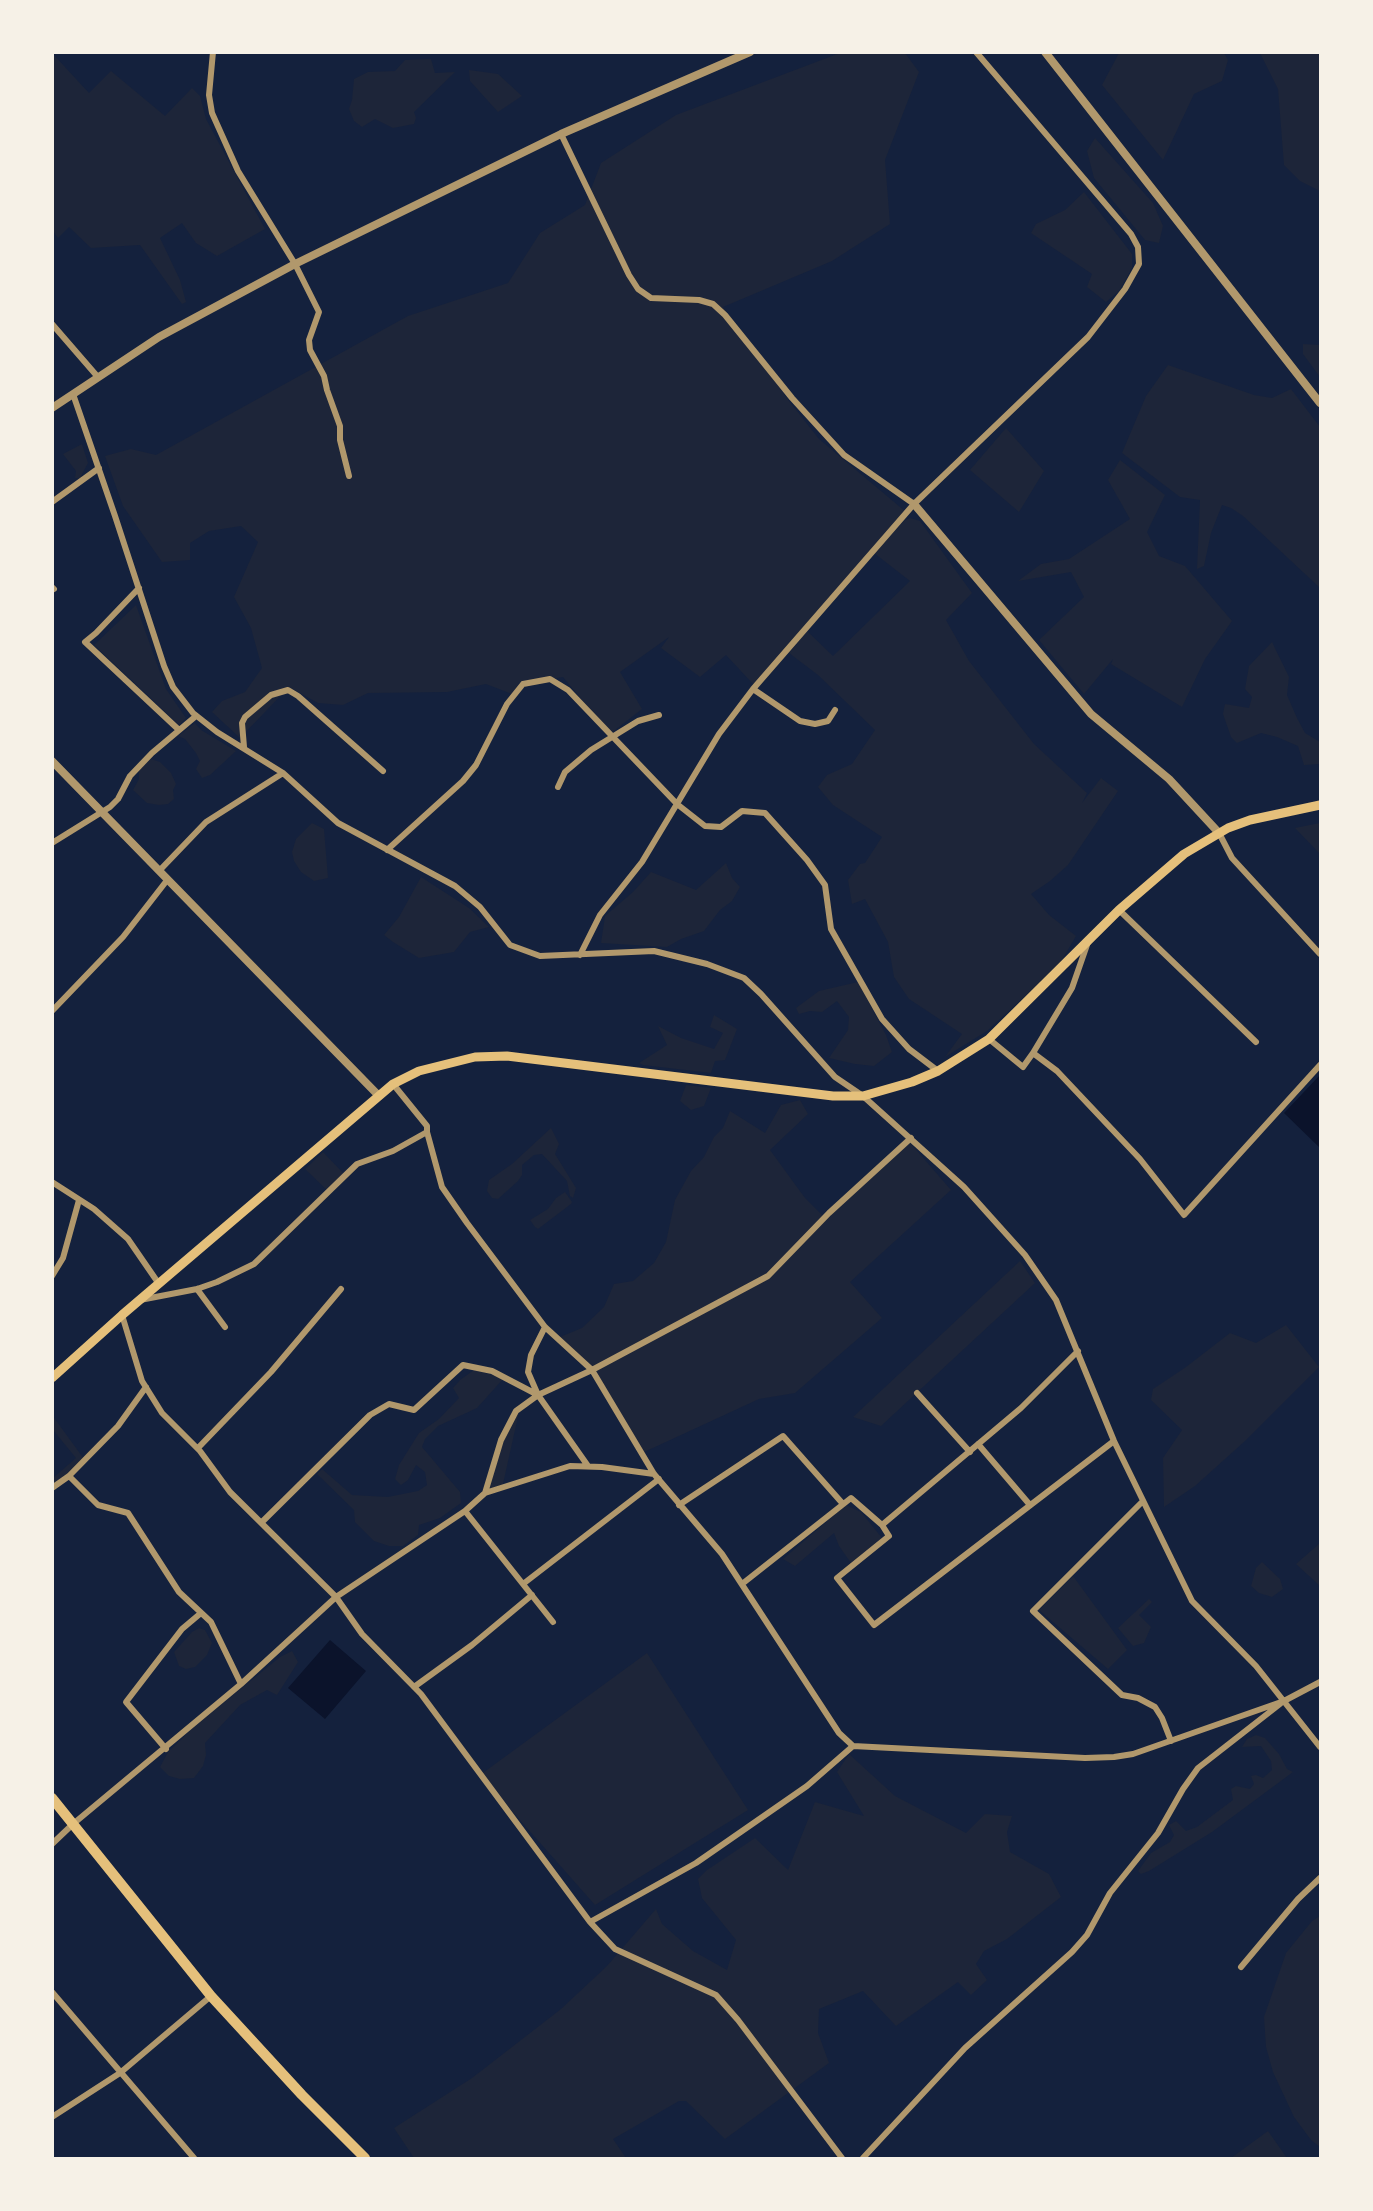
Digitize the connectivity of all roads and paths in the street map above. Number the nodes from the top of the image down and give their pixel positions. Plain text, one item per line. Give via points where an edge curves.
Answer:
1 (213, 52) edge
2 (750, 52) edge
3 (976, 52) edge
4 (1045, 52) edge
5 (561, 134) junction
6 (295, 264) junction
7 (52, 324) edge
8 (97, 376) junction
9 (73, 394) junction
10 (1321, 403) edge
11 (52, 408) edge
12 (99, 468) junction
13 (349, 476) dead end
14 (52, 502) edge
15 (914, 504) junction
16 (139, 588) junction
17 (753, 689) junction
18 (835, 710) dead end
19 (659, 715) dead end
20 (196, 716) junction
21 (179, 730) junction
22 (613, 737) junction
23 (244, 747) junction
24 (52, 761) edge
25 (383, 771) dead end
26 (283, 773) junction
27 (558, 788) dead end
28 (677, 803) junction
29 (1321, 805) edge
30 (102, 811) junction
31 (1219, 833) junction
32 (52, 843) edge
33 (387, 850) junction
34 (160, 870) junction
35 (168, 879) junction
36 (1119, 910) junction
37 (1088, 940) junction
38 (1321, 954) edge
39 (580, 955) junction
40 (52, 1011) edge
41 (989, 1039) junction
42 (1256, 1042) dead end
43 (1033, 1053) junction
44 (1321, 1065) edge
45 (938, 1071) junction
46 (393, 1084) junction
47 (379, 1096) junction
48 (863, 1096) junction
49 (427, 1132) junction
50 (911, 1138) junction
51 (52, 1182) edge
52 (79, 1200) junction
53 (52, 1276) edge
54 (159, 1284) junction
55 (197, 1289) junction
56 (341, 1289) dead end
57 (139, 1301) junction
58 (122, 1315) junction
59 (225, 1327) dead end
60 (545, 1327) junction
61 (1078, 1351) junction
62 (592, 1370) junction
63 (52, 1378) edge
64 (146, 1387) junction
65 (917, 1393) dead end
66 (538, 1395) junction
67 (1114, 1441) junction
68 (978, 1444) junction
69 (198, 1448) junction
70 (970, 1452) junction
71 (587, 1466) junction
72 (69, 1476) junction
73 (656, 1476) junction
74 (52, 1488) edge
75 (485, 1493) junction
76 (1143, 1501) junction
77 (843, 1504) junction
78 (679, 1505) junction
79 (1030, 1505) junction
80 (465, 1511) junction
81 (261, 1523) junction
82 (883, 1525) junction
83 (523, 1584) junction
84 (741, 1584) junction
85 (532, 1595) junction
86 (336, 1597) junction
87 (201, 1613) junction
88 (553, 1622) dead end
89 (1321, 1682) edge
90 (241, 1684) junction
91 (414, 1687) junction
92 (1284, 1701) junction
93 (1171, 1741) junction
94 (853, 1746) junction
95 (1321, 1747) edge
96 (166, 1749) junction
97 (52, 1798) edge
98 (74, 1824) junction
99 (52, 1844) edge
100 (1321, 1878) edge
101 (590, 1922) junction
102 (1241, 1967) dead end
103 (52, 1992) edge
104 (211, 1996) junction
105 (120, 2073) junction
106 (52, 2117) edge
107 (194, 2158) edge
108 (365, 2158) edge
109 (842, 2158) edge
110 (863, 2158) edge

1 - 6 street via 212,113 238,171
2 - 5 street
3 - 15 street via 1131,234 1139,264 1088,337
4 - 10 street
5 - 6 street
5 - 15 street via 638,289 651,299 713,304 845,455
6 - 8 street
6 - 13 street via 319,312 310,350 340,426
7 - 8 street
8 - 9 street
9 - 11 street
9 - 12 street
12 - 14 street
12 - 16 street
15 - 17 street
15 - 31 street via 1091,714 1169,779
16 - 20 street via 173,687
16 - 21 street via 85,642
17 - 18 street via 800,721 828,721
17 - 28 street
19 - 22 street
20 - 21 street
20 - 23 street
21 - 30 street via 130,775 118,799
22 - 27 street via 565,772
22 - 28 street
22 - 33 street via 568,690 551,679 523,684 463,781
23 - 25 street via 245,717 271,695 288,690
23 - 26 street
24 - 30 street
26 - 33 street via 338,823
26 - 34 street via 206,822
28 - 39 street via 642,862 600,915
28 - 45 street via 705,826 721,827 742,811 765,813 825,884 831,929 882,1019 909,1049
29 - 31 main road via 1250,820
30 - 32 street
30 - 34 street
31 - 36 main road via 1184,854
31 - 38 street via 1232,858
33 - 39 street via 455,886 480,907 510,945 540,956
34 - 35 street
35 - 40 street via 123,937
35 - 47 street
36 - 37 main road
36 - 42 street
37 - 41 main road
37 - 43 street via 1072,988
39 - 48 street via 654,951 744,978 835,1077
41 - 43 street via 1023,1067
41 - 45 main road
43 - 44 street via 1057,1071 1140,1159 1184,1215
45 - 48 main road
46 - 47 main road
46 - 48 main road via 444,1063 507,1056
46 - 49 street
47 - 54 main road
48 - 50 street
49 - 55 street via 358,1164 254,1264
49 - 60 street via 442,1188
50 - 61 street via 964,1187 1025,1255 1056,1300
50 - 62 street via 768,1276
51 - 52 street
52 - 53 street via 63,1258
52 - 54 street via 128,1239
54 - 57 main road
55 - 57 street
55 - 59 street
56 - 69 street
57 - 58 main road
58 - 63 main road
58 - 64 street
60 - 62 street
60 - 66 street via 531,1354 528,1372
61 - 67 street
61 - 68 street
62 - 66 street
62 - 73 street
64 - 69 street via 162,1413
64 - 72 street via 118,1426
65 - 70 street
66 - 71 street
66 - 75 street via 516,1411 500,1440
66 - 81 street via 492,1371 463,1365 414,1410 389,1404 370,1415
67 - 76 street
67 - 79 street
68 - 70 street
68 - 79 street
69 - 81 street via 230,1492
70 - 82 street
71 - 73 street
71 - 75 street via 570,1466
72 - 74 street
72 - 87 street via 98,1505 128,1513 179,1592
73 - 78 street
73 - 83 street
75 - 80 street
76 - 92 street via 1192,1601
76 - 93 street via 1033,1611 1122,1695 1155,1707
77 - 78 street via 783,1436
77 - 82 street via 851,1498
77 - 84 street
78 - 84 street via 722,1554
79 - 82 street via 874,1625 837,1578 889,1536
80 - 83 street
80 - 86 street
81 - 86 street
83 - 85 street
84 - 94 street via 839,1733
85 - 88 street
85 - 91 street
86 - 90 street
86 - 91 street via 362,1634
87 - 90 street via 211,1622
87 - 96 street via 182,1629 126,1702
89 - 92 street
90 - 96 street
91 - 101 street
92 - 93 street
92 - 95 street
92 - 110 street via 1198,1768 1158,1833 1110,1893 1087,1935 965,2048
93 - 94 street via 1133,1754 1086,1758
94 - 101 street via 807,1786 696,1863
96 - 98 street
97 - 98 main road
98 - 99 street
98 - 104 main road
100 - 102 street
101 - 109 street via 615,1949 716,1995
103 - 105 street
104 - 105 street
104 - 108 main road
105 - 106 street
105 - 107 street

